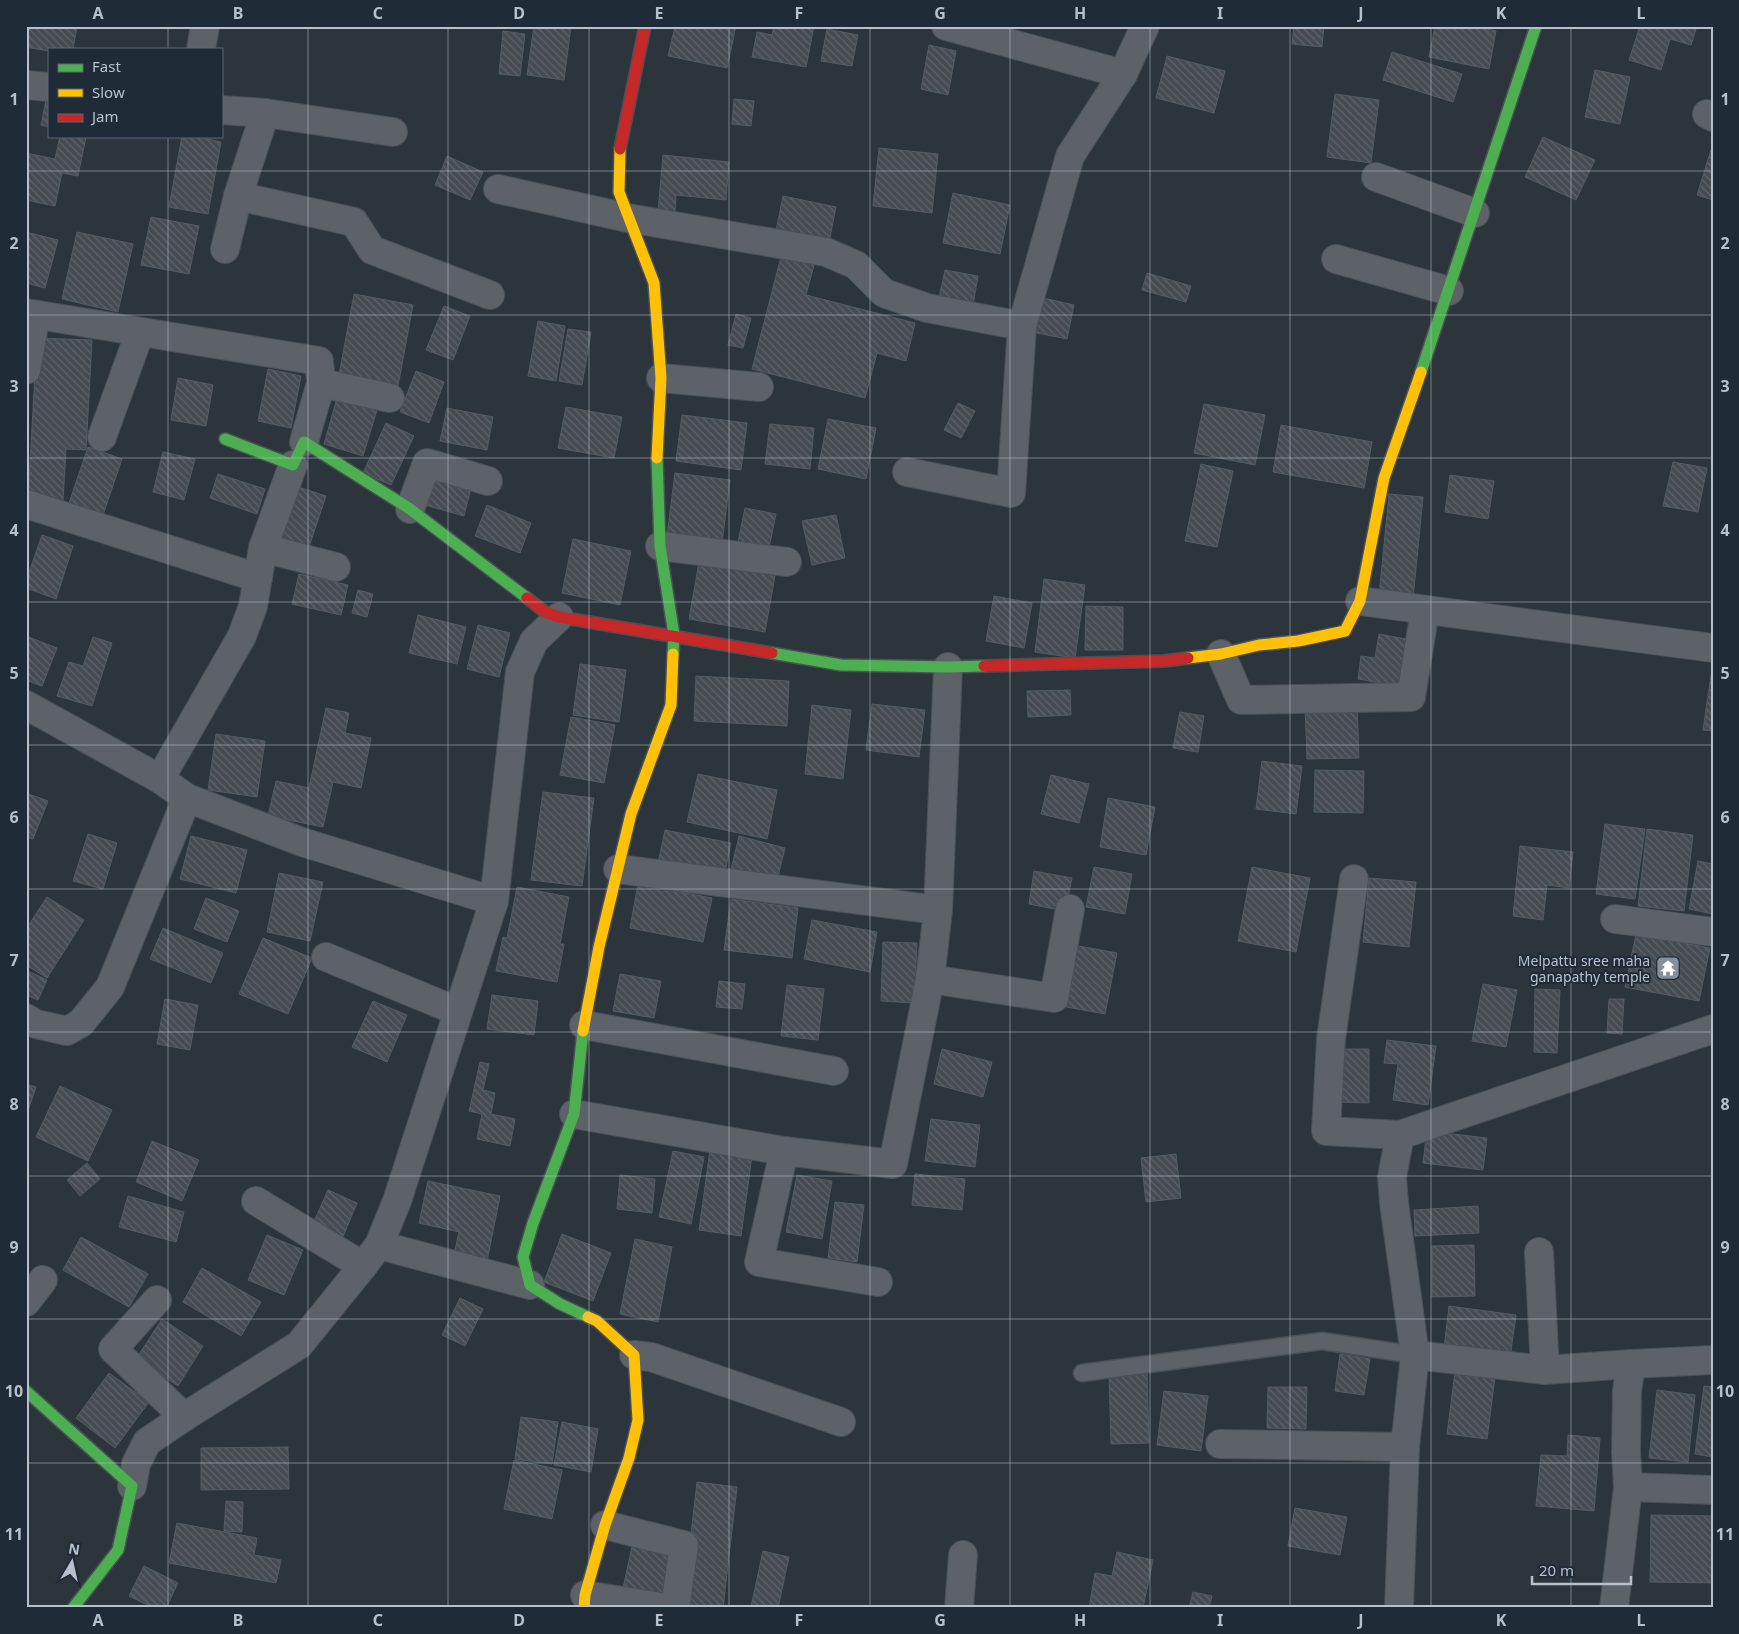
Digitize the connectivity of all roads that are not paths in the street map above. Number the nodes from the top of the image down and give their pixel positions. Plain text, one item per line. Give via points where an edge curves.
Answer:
1 (205, 26) edge
2 (645, 26) edge
3 (946, 26) edge
4 (1145, 26) edge
5 (1536, 26) edge
6 (201, 48) edge
7 (1123, 74) junction
8 (26, 85) edge
9 (48, 87) edge
10 (222, 110) edge
11 (265, 113) junction
12 (393, 132) dead end
13 (1376, 177) dead end
14 (498, 189) dead end
15 (238, 196) junction
16 (1475, 213) junction
17 (628, 218) junction
18 (225, 248) dead end
19 (1336, 259) dead end
20 (1449, 291) junction
21 (490, 295) dead end
22 (31, 314) edge
23 (1022, 326) junction
24 (140, 332) junction
25 (26, 370) edge
26 (661, 378) junction
27 (321, 383) junction
28 (759, 386) dead end
29 (390, 398) dead end
30 (102, 437) dead end
31 (225, 439) dead end
32 (298, 454) junction
33 (907, 472) dead end
34 (488, 481) dead end
35 (26, 504) edge
36 (410, 509) junction
37 (660, 546) junction
38 (263, 548) junction
39 (787, 562) dead end
40 (336, 567) dead end
41 (258, 578) junction
42 (1360, 601) junction
43 (1426, 610) junction
44 (559, 617) junction
45 (674, 635) junction
46 (1713, 648) edge
47 (1220, 654) junction
48 (948, 667) junction
49 (26, 705) edge
50 (160, 779) junction
51 (187, 798) junction
52 (618, 868) junction
53 (1354, 879) dead end
54 (494, 901) junction
55 (1070, 909) dead end
56 (938, 910) junction
57 (1615, 919) dead end
58 (1713, 932) edge
59 (326, 957) dead end
60 (930, 979) junction
61 (458, 1011) junction
62 (26, 1018) edge
63 (584, 1025) junction
64 (1713, 1029) edge
65 (834, 1072) dead end
66 (574, 1114) junction
67 (1400, 1135) junction
68 (784, 1151) junction
69 (256, 1201) dead end
70 (379, 1245) junction
71 (1538, 1252) dead end
72 (363, 1266) junction
73 (43, 1280) dead end
74 (878, 1282) dead end
75 (530, 1285) junction
76 (157, 1300) dead end
77 (26, 1302) edge
78 (634, 1354) junction
79 (1415, 1355) junction
80 (1713, 1360) edge
81 (1631, 1364) junction
82 (1545, 1370) junction
83 (1082, 1373) dead end
84 (26, 1391) edge
85 (184, 1417) junction
86 (841, 1422) dead end
87 (1220, 1444) dead end
88 (1405, 1447) junction
89 (132, 1486) junction
90 (1628, 1487) junction
91 (1713, 1490) edge
92 (605, 1525) junction
93 (963, 1555) dead end
94 (585, 1601) edge
95 (73, 1608) edge
96 (667, 1608) edge
97 (675, 1608) edge
98 (959, 1608) edge
99 (1399, 1608) edge
100 (1614, 1608) edge

1 - 6 street
2 - 17 street via 620,151 619,192
3 - 7 street
4 - 7 street
5 - 16 street
7 - 23 street via 1070,156
8 - 9 street
10 - 11 street
11 - 12 street
11 - 15 street
13 - 16 street
14 - 17 street
15 - 18 street
15 - 21 street via 354,222 372,250
16 - 20 street
17 - 23 street via 826,252 856,265 884,293 927,308
17 - 26 street via 654,283
19 - 20 street
20 - 42 street via 1384,478
22 - 24 street
22 - 25 street
23 - 33 street via 1011,493
24 - 27 street via 319,361
24 - 30 street
26 - 28 street
26 - 37 street via 657,451
27 - 29 street
27 - 32 street
31 - 32 street
32 - 36 street
32 - 38 street
34 - 36 street via 428,463
35 - 41 street
36 - 44 street via 545,612
37 - 39 street
37 - 45 street
38 - 40 street
38 - 41 street
41 - 50 street via 254,606 242,636
42 - 43 street
42 - 47 street via 1345,631
43 - 46 street
43 - 47 street via 1411,697 1241,700
44 - 45 street
44 - 54 street via 534,641 520,672
45 - 48 street via 841,665
45 - 52 street via 671,705 631,814
47 - 48 street via 1164,661
48 - 56 street
49 - 50 street
50 - 51 street
51 - 54 street via 302,842
51 - 62 street via 110,987 81,1023 67,1031 36,1024
52 - 56 street
52 - 63 street via 598,947
53 - 67 street via 1330,1039 1326,1131
54 - 61 street
55 - 60 street via 1054,998
56 - 60 street
57 - 58 street
59 - 61 street
60 - 68 street via 892,1164
61 - 70 street via 397,1201
63 - 65 street
63 - 66 street
64 - 67 street
66 - 68 street
66 - 75 street via 523,1257
67 - 79 street via 1392,1177
68 - 74 street via 759,1262
69 - 72 street
70 - 72 street
70 - 75 street
71 - 82 street
72 - 85 street via 299,1345
73 - 77 street
75 - 78 street via 560,1304 597,1321
76 - 85 street via 113,1349
78 - 86 street
78 - 92 street via 638,1420 629,1458
79 - 82 street
79 - 83 lane via 1322,1341
79 - 88 street
80 - 81 street
81 - 82 street
81 - 90 street via 1627,1391
84 - 89 street
85 - 89 street via 148,1442 136,1464
87 - 88 street
88 - 99 street
89 - 95 street via 118,1550
90 - 91 street
90 - 100 street
92 - 94 street
92 - 97 street via 684,1545
93 - 98 street
94 - 96 street

